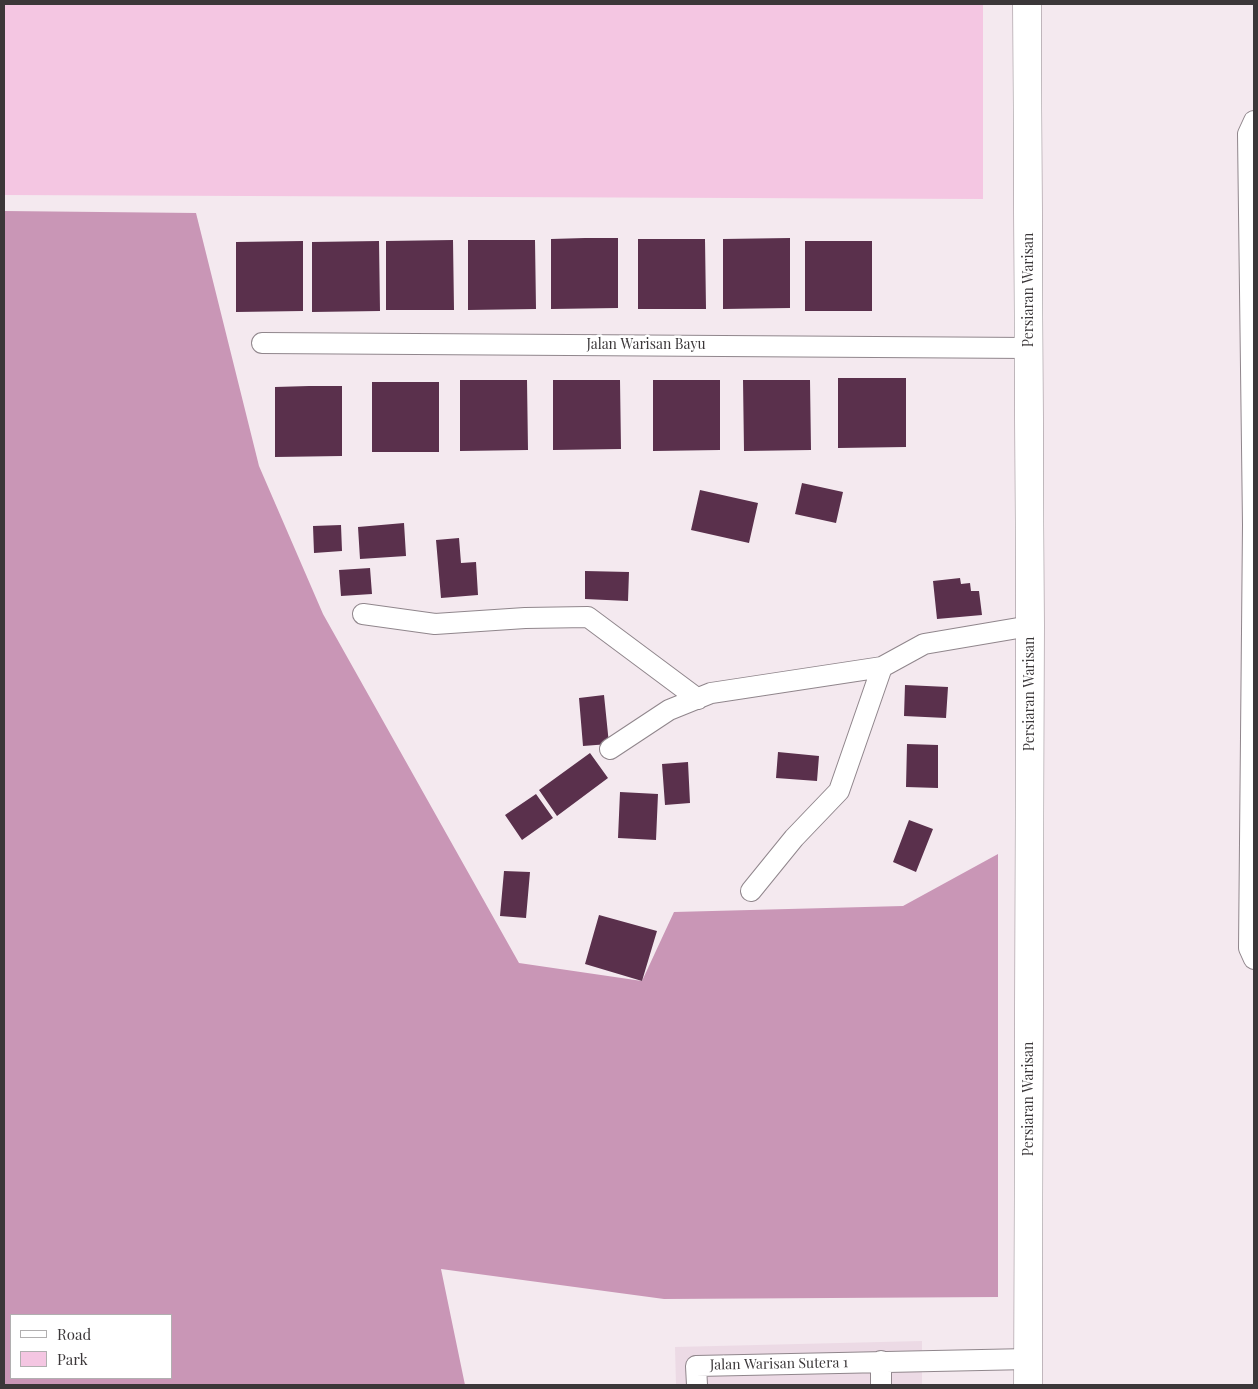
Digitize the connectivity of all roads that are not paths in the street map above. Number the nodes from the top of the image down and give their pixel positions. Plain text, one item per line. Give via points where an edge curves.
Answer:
1 (1027, 4) edge
2 (1254, 121) edge
3 (262, 343) dead end
4 (1029, 348) junction
5 (1254, 526) edge
6 (364, 614) dead end
7 (1030, 626) junction
8 (882, 667) junction
9 (698, 698) junction
10 (610, 749) dead end
11 (751, 891) dead end
12 (1254, 959) edge
13 (881, 1362) junction
14 (1028, 1372) edge
15 (697, 1385) edge
16 (881, 1385) edge

1 - 4 main road, Persiaran Warisan
2 - 5 street via 1248,134
3 - 4 street, Jalan Warisan Bayu
4 - 7 main road, Persiaran Warisan
5 - 12 street via 1250,948
6 - 9 street via 435,624 588,617
7 - 8 street via 924,644
7 - 14 main road, Persiaran Warisan
8 - 9 street via 711,693
8 - 11 street via 839,791 794,838
9 - 10 street via 669,710
13 - 14 street, Jalan Warisan Sutera 1
13 - 15 street, Jalan Warisan Sutera 1 via 696,1366
13 - 16 street

